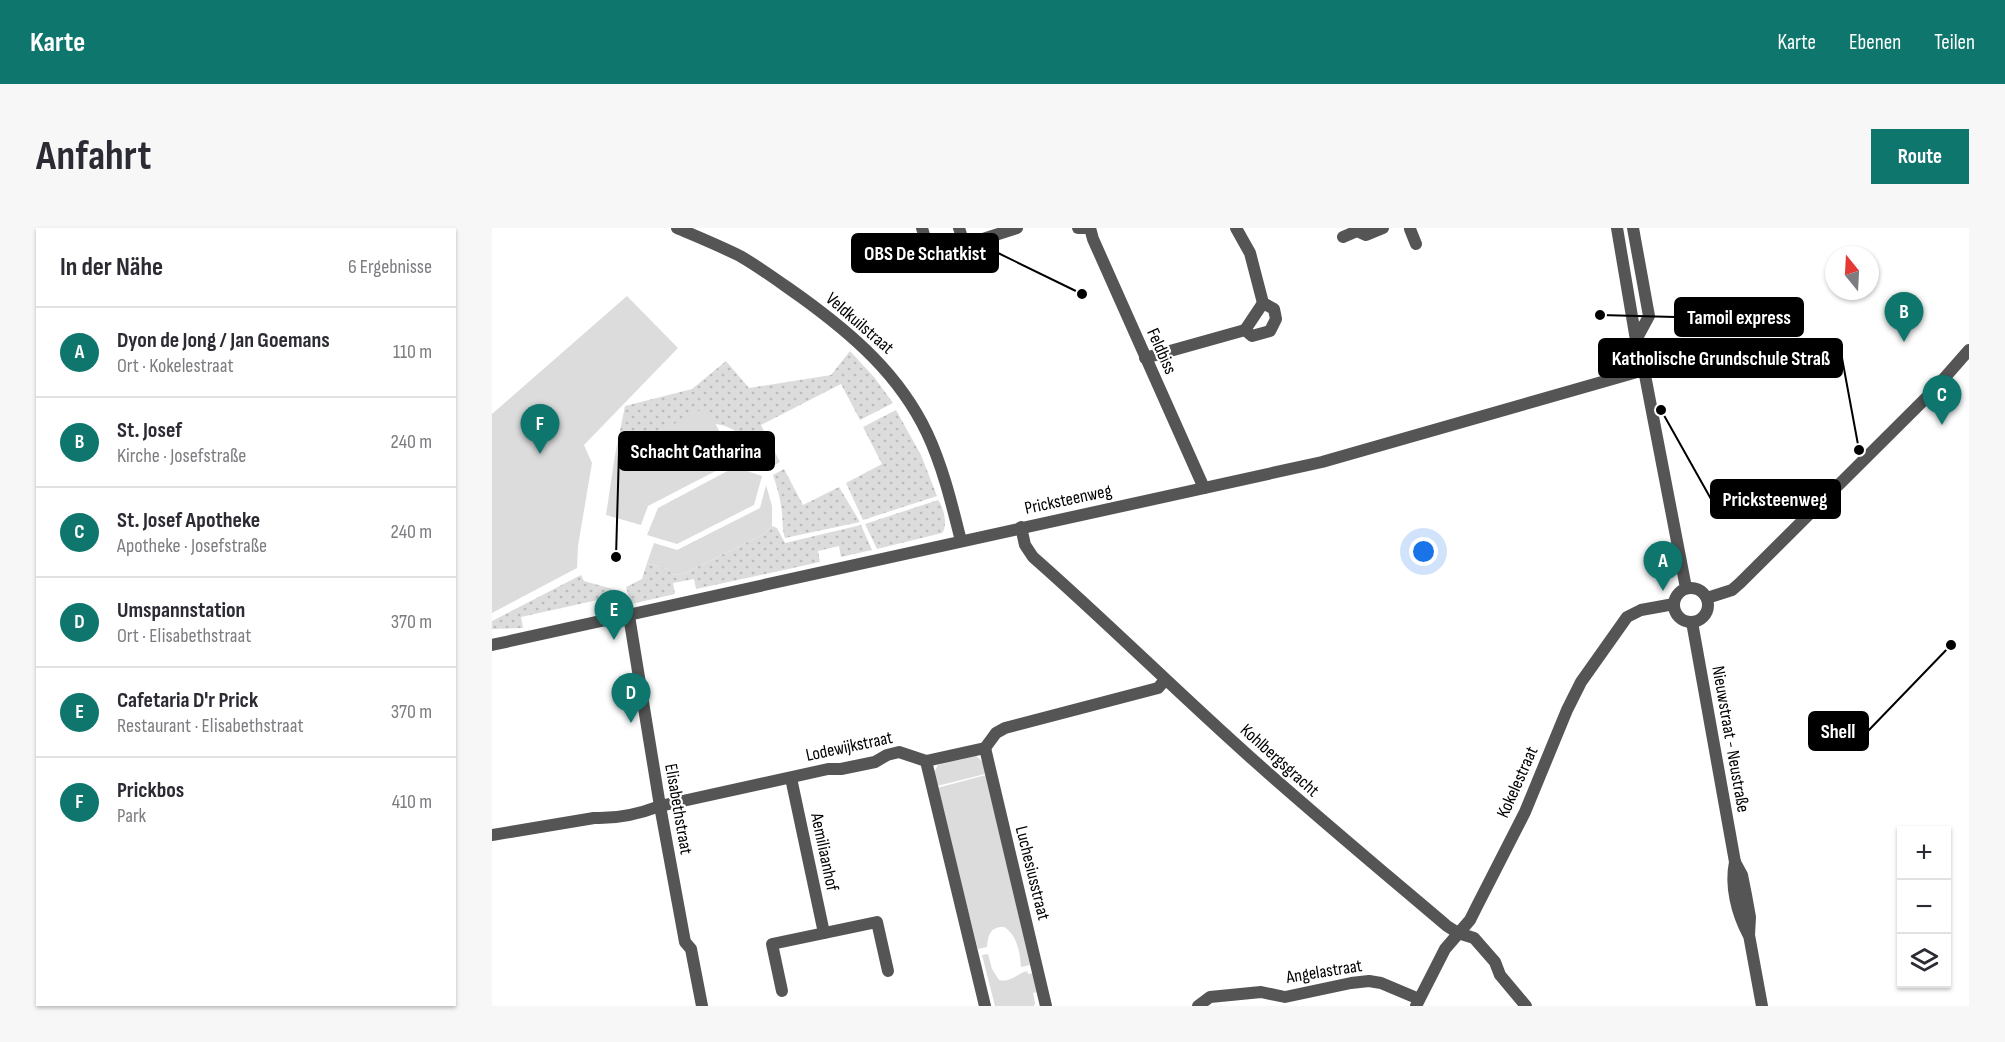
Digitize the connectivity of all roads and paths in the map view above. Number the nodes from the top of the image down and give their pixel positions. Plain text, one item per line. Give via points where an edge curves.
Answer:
1 (677, 228) edge
2 (921, 228) edge
3 (959, 228) edge
4 (1017, 228) edge
5 (1078, 228) edge
6 (1090, 228) edge
7 (1236, 228) edge
8 (1383, 228) edge
9 (1410, 228) edge
10 (1617, 228) edge
11 (1632, 228) edge
12 (1342, 237) dead end
13 (964, 244) junction
14 (1416, 244) dead end
15 (1263, 303) junction
16 (1245, 330) junction
17 (1636, 340) junction
18 (1969, 350) edge
19 (1145, 358) junction
20 (1644, 370) junction
21 (1204, 488) junction
22 (1021, 527) junction
23 (961, 541) junction
24 (1686, 588) junction
25 (1707, 598) junction
26 (1674, 603) junction
27 (629, 616) junction
28 (1692, 622) junction
29 (493, 644) edge
30 (1165, 680) junction
31 (985, 748) junction
32 (926, 761) junction
33 (791, 778) junction
34 (660, 807) junction
35 (492, 835) edge
36 (824, 933) junction
37 (1458, 933) junction
38 (888, 971) dead end
39 (782, 991) dead end
40 (1418, 1002) edge
41 (702, 1006) edge
42 (985, 1006) edge
43 (1046, 1006) edge
44 (1198, 1006) edge
45 (1526, 1006) edge
46 (1762, 1006) edge

1 - 23 street, Veldkuilstraat via 769,274 860,342 885,369 926,432 949,492
2 - 13 street via 930,256
3 - 13 street
4 - 13 street
5 - 6 street
6 - 19 street, Feldbiss
7 - 15 street via 1250,253
8 - 12 street via 1366,235 1357,231
9 - 14 street
10 - 17 street
11 - 17 street via 1649,316
15 - 16 street
15 - 16 street via 1274,309 1276,320 1270,331 1252,336
16 - 19 street
17 - 20 street
18 - 25 street via 1933,391 1740,583 1732,590
19 - 21 street, Feldbiss
20 - 21 street, Pricksteenweg via 1322,462
20 - 24 street
21 - 22 street, Pricksteenweg
22 - 23 street, Pricksteenweg
22 - 30 street, Kohlbergsgracht via 1033,557
23 - 27 street, Pricksteenweg
24 - 25 street via 1698,589
24 - 26 street
25 - 28 street via 1705,615
26 - 28 street via 1678,616
26 - 37 street, Kokelestraat via 1627,617 1581,682 1524,812 1470,920
27 - 29 street, Pricksteenweg
27 - 34 street, Elisabethstraat
28 - 46 street, Nieuwstraat - Neustraße via 1735,862 1746,895
30 - 31 street via 1158,688 1005,728
30 - 37 street, Kohlbergsgracht via 1336,833
31 - 32 street, Lodewijkstraat
31 - 43 street, Luchesiusstraat
32 - 33 street, Lodewijkstraat via 899,752 875,762
32 - 42 street
33 - 34 street, Lodewijkstraat
33 - 36 street, Aemiliaanhof
34 - 35 street, Lodewijkstraat via 643,813
34 - 41 street, Elisabethstraat via 685,942 691,949
36 - 38 street via 877,922
36 - 39 street via 772,944
37 - 40 street, Kokelestraat via 1445,949
37 - 45 street, Kohlbergsgracht via 1474,938
40 - 44 street, Angelastraat via 1369,981 1285,998 1261,992 1210,997

